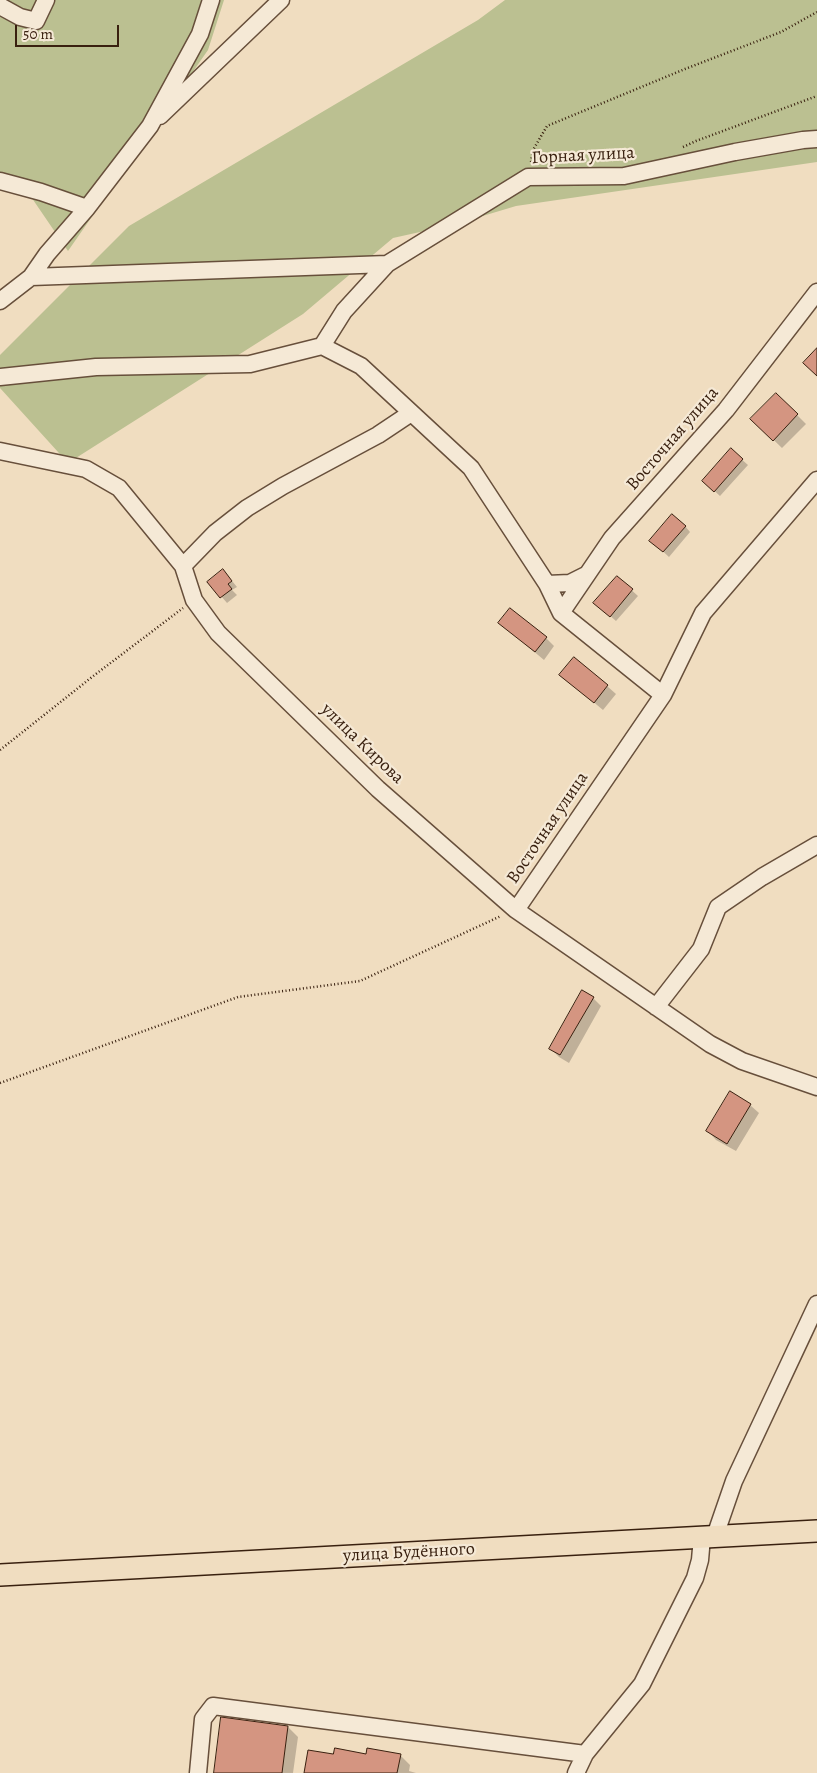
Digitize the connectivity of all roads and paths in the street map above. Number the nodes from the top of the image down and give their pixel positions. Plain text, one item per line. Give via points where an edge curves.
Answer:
1 (46, 0) edge
2 (211, 0) edge
3 (281, 0) edge
4 (0, 6) edge
5 (817, 12) edge
6 (817, 96) edge
7 (150, 126) junction
8 (817, 139) edge
9 (680, 149) dead end
10 (528, 177) junction
11 (0, 181) edge
12 (87, 208) junction
13 (386, 264) junction
14 (31, 277) junction
15 (817, 292) edge
16 (0, 301) edge
17 (322, 346) junction
18 (0, 377) edge
19 (411, 413) junction
20 (0, 451) edge
21 (817, 480) edge
22 (183, 566) junction
23 (586, 575) junction
24 (547, 584) junction
25 (194, 600) junction
26 (562, 613) junction
27 (664, 695) junction
28 (0, 750) edge
29 (817, 845) edge
30 (516, 910) junction
31 (656, 1007) junction
32 (0, 1083) edge
33 (817, 1087) edge
34 (817, 1304) edge
35 (817, 1531) edge
36 (708, 1536) junction
37 (0, 1575) edge
38 (585, 1754) junction
39 (198, 1773) edge
40 (576, 1773) edge

1 - 4 street via 36,21
2 - 7 street via 200,34
3 - 7 street
5 - 10 path via 781,32 547,126 533,150
6 - 9 path
7 - 12 street
8 - 10 street, Горная улица via 735,152 624,176
10 - 13 street, Горная улица
11 - 12 street
12 - 14 street
13 - 14 street
13 - 17 street, Горная улица via 344,311
14 - 16 street
15 - 23 street, Восточная улица via 726,410 612,538
17 - 18 street via 250,364 96,367
17 - 19 street via 361,366
19 - 22 street via 247,508 215,533
19 - 24 street via 471,468
20 - 22 street, улица Кирова via 86,469 119,488
21 - 27 street, Восточная улица via 703,613
22 - 25 street, улица Кирова
23 - 24 street via 570,583
23 - 26 street, Восточная улица
24 - 26 street
25 - 28 path
25 - 30 street, улица Кирова via 218,632 378,789
26 - 27 street
27 - 30 street, Восточная улица
29 - 31 street via 718,907 701,950
30 - 31 street, улица Кирова
30 - 32 path via 360,981 238,997
31 - 33 street, улица Кирова via 710,1044 742,1061
34 - 36 street
35 - 36 main road, улица Будённого
36 - 37 main road, улица Будённого
36 - 38 street via 695,1578 642,1684
38 - 39 street via 213,1706 203,1719
38 - 40 street

